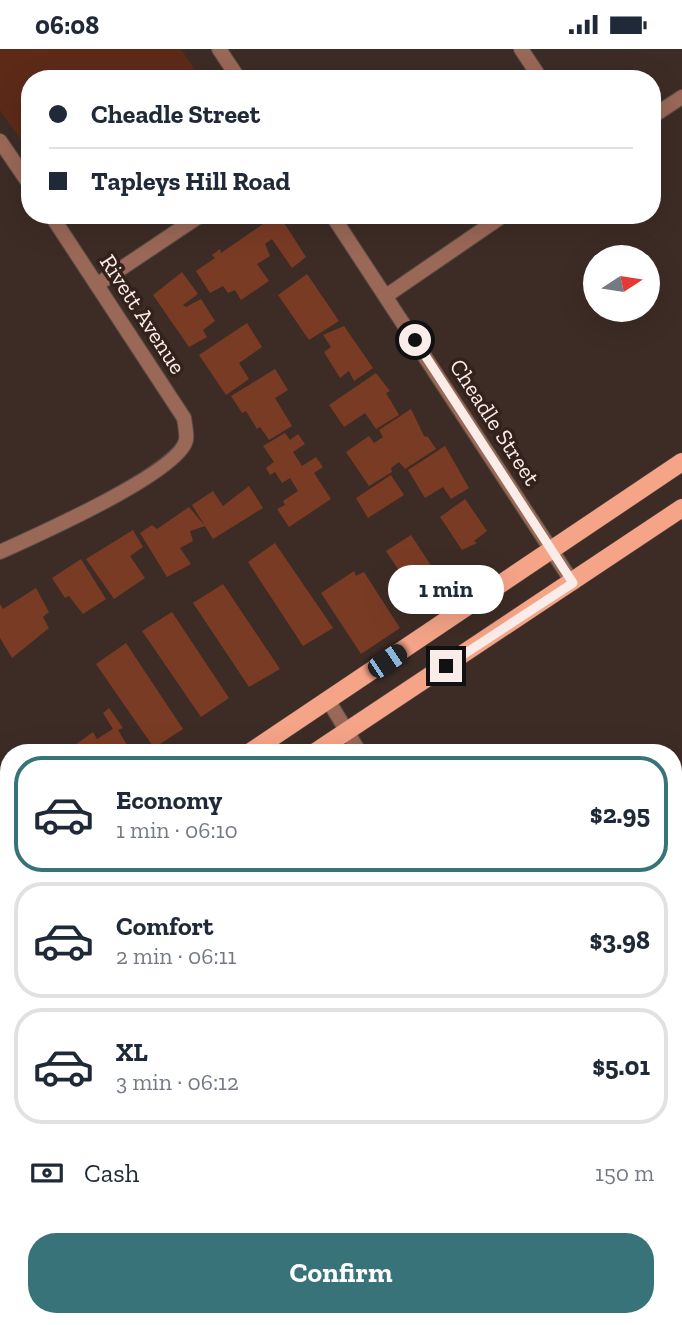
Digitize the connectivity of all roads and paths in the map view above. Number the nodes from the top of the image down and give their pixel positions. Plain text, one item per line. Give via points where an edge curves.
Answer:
1 (219, 49) edge
2 (521, 49) edge
3 (233, 70) edge
4 (535, 70) edge
5 (682, 97) edge
6 (661, 111) edge
7 (0, 141) edge
8 (21, 172) edge
9 (57, 224) edge
10 (188, 224) edge
11 (338, 224) edge
12 (491, 224) edge
13 (98, 284) junction
14 (386, 296) junction
15 (682, 462) edge
16 (682, 508) edge
17 (552, 551) junction
18 (0, 552) edge
19 (573, 583) junction
20 (328, 700) junction
21 (348, 729) junction
22 (262, 744) edge
23 (327, 744) edge
24 (356, 744) edge

1 - 3 street
2 - 4 street
5 - 6 street
7 - 8 street
9 - 13 street, Rivett Avenue
10 - 13 street
11 - 14 street, Cheadle Street
12 - 14 street
13 - 18 street, Rivett Avenue via 184,418 186,441 174,457 93,509
14 - 17 street, Cheadle Street
15 - 17 main road
16 - 19 main road
17 - 19 street, Cheadle Street
17 - 20 main road
19 - 21 main road
20 - 21 street
20 - 22 main road
21 - 23 main road
21 - 24 street

